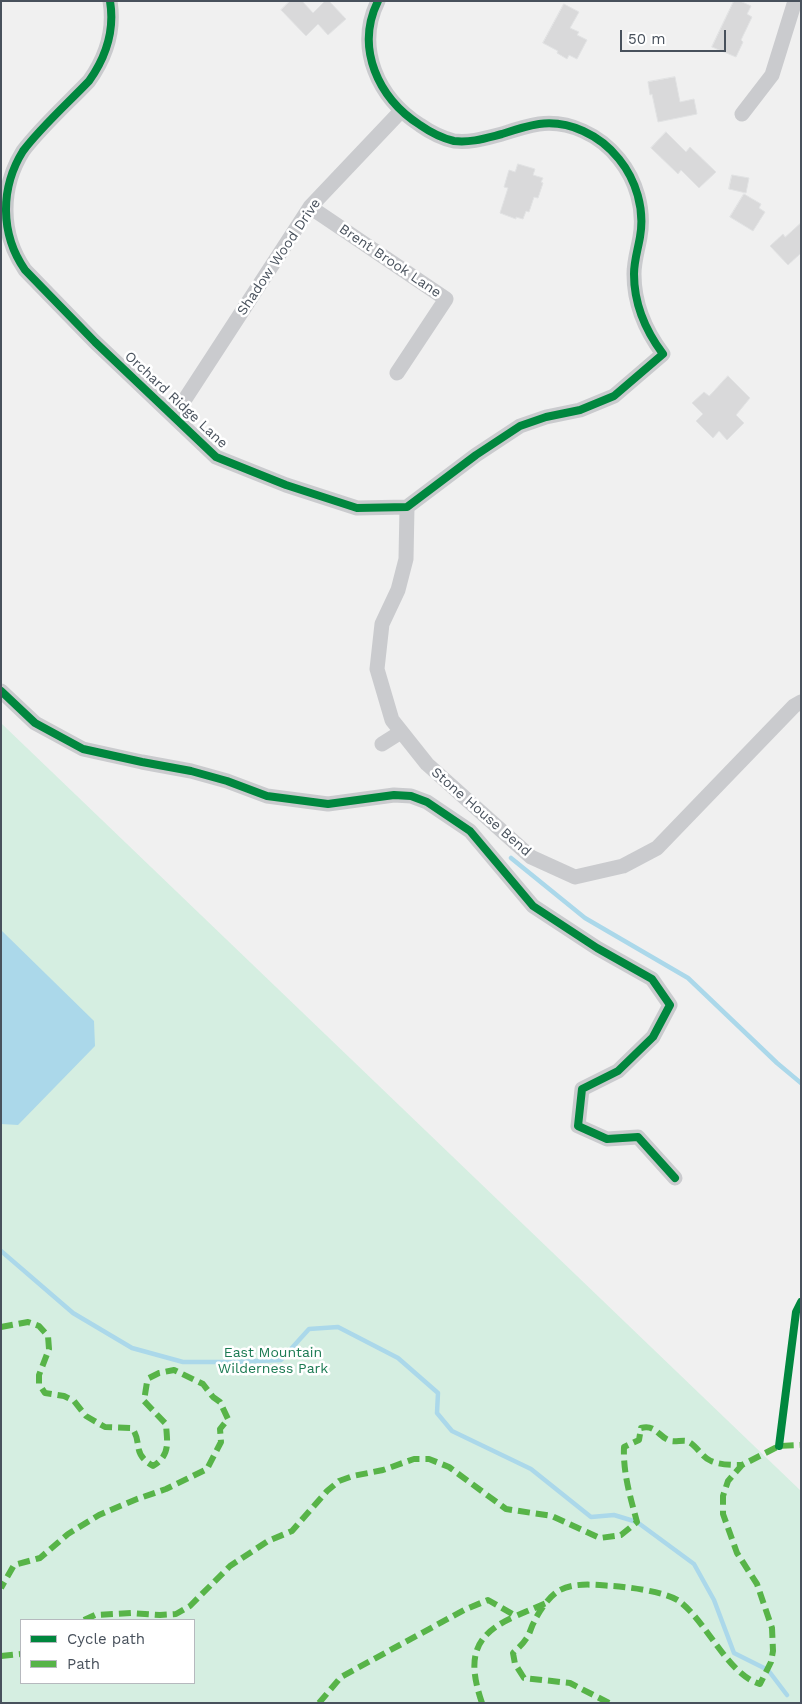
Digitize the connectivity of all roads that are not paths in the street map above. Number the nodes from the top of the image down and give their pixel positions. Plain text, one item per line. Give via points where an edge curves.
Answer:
1 (110, 1) edge
2 (378, 1) edge
3 (795, 1) edge
4 (401, 111) junction
5 (742, 114) dead end
6 (310, 207) junction
7 (397, 373) dead end
8 (174, 416) junction
9 (407, 507) junction
10 (1, 691) edge
11 (801, 702) edge
12 (402, 732) junction
13 (382, 744) dead end
14 (675, 1178) dead end

1 - 8 street, Orchard Ridge Lane via 111,33 97,70 32,140 16,163 6,189 6,228 13,251 25,270
2 - 4 street via 369,30 372,66 383,90
3 - 5 street via 772,75
4 - 6 street, Shadow Wood Drive
4 - 9 street via 435,135 459,141 475,141 541,124 565,125 590,134 606,145 634,183 642,224 634,274 637,301 646,329 663,354 614,396 580,410 520,426 476,454
6 - 7 street, Brent Brook Lane via 446,298
6 - 8 street, Shadow Wood Drive
8 - 9 street, Orchard Ridge Lane via 216,457 286,485 357,508
9 - 12 street, Stone House Bend via 406,559 398,590 382,624 377,669 392,720
10 - 14 street via 35,723 82,749 191,771 267,796 328,804 394,795 411,796 470,831 533,906 652,979 670,1005 653,1036 618,1071 582,1088 578,1126 607,1139 638,1137
11 - 12 street, Stone House Bend via 657,848 623,866 575,877 531,857 428,764
12 - 13 street

